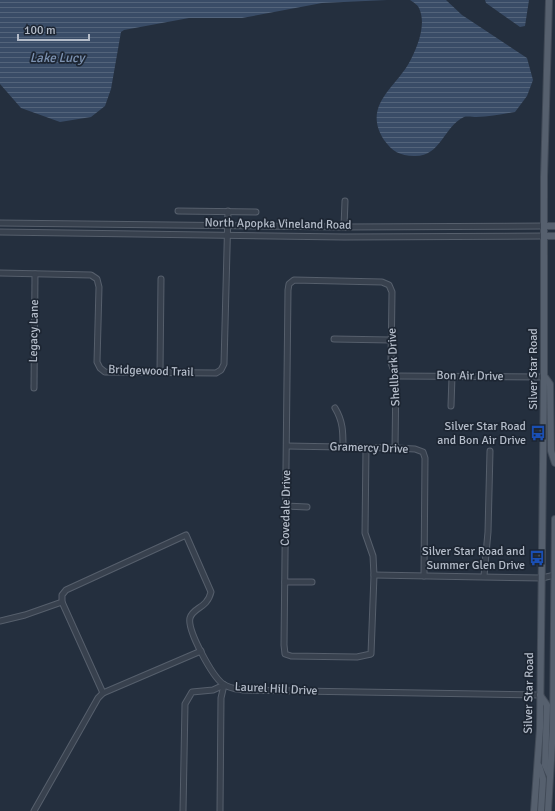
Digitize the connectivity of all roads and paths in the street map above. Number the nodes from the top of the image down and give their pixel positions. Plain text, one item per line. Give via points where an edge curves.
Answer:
1 (549, 0) edge
2 (345, 201) dead end
3 (178, 211) dead end
4 (228, 211) junction
5 (256, 212) dead end
6 (0, 223) edge
7 (228, 225) junction
8 (544, 226) junction
9 (555, 226) edge
10 (344, 227) junction
11 (0, 232) edge
12 (228, 235) junction
13 (544, 236) junction
14 (555, 236) edge
15 (0, 273) edge
16 (35, 274) junction
17 (161, 279) dead end
18 (294, 280) joint
19 (334, 339) dead end
20 (391, 340) junction
21 (160, 372) junction
22 (396, 376) junction
23 (452, 376) junction
24 (544, 377) junction
25 (34, 388) dead end
26 (452, 406) dead end
27 (335, 408) dead end
28 (287, 446) junction
29 (343, 447) junction
30 (366, 448) junction
31 (396, 448) junction
32 (490, 451) dead end
33 (555, 463) edge
34 (286, 506) junction
35 (307, 507) dead end
36 (555, 519) edge
37 (374, 574) junction
38 (554, 575) edge
39 (424, 576) junction
40 (484, 576) junction
41 (542, 578) junction
42 (285, 582) junction
43 (312, 582) dead end
44 (554, 582) edge
45 (62, 602) junction
46 (0, 621) edge
47 (201, 651) junction
48 (224, 685) junction
49 (103, 693) junction
50 (540, 695) junction
51 (538, 762) junction
52 (551, 777) junction
53 (34, 811) edge
54 (184, 811) edge
55 (220, 811) edge
56 (534, 811) edge
57 (541, 811) edge
58 (548, 811) edge

1 - 8 main road, Silver Star Road
2 - 10 street
3 - 4 street
4 - 5 street
4 - 7 street, Bridgewood Trail
6 - 7 street, North Apopka Vineland Road
7 - 10 street, North Apopka Vineland Road
7 - 12 street, Bridgewood Trail
8 - 9 main road, North Apopka Vineland Road
8 - 10 street, North Apopka Vineland Road
8 - 13 main road, Silver Star Road
11 - 12 street, North Apopka Vineland Road
12 - 13 street, North Apopka Vineland Road
12 - 21 street, Bridgewood Trail via 224,364 221,370 216,372
13 - 14 main road, North Apopka Vineland Road
13 - 24 main road, Silver Star Road
15 - 16 street, Bridgewood Trail
16 - 21 street, Bridgewood Trail via 91,274 97,279 99,287 97,362 100,368 105,372
16 - 25 street, Legacy Lane
17 - 21 street
18 - 20 street, Shellbark Drive via 382,282 389,285 392,292
18 - 28 street, Covedale Drive via 289,284 288,290
19 - 20 street
20 - 22 street, Shellbark Drive via 391,363
22 - 23 street, Bon Air Drive
22 - 31 street, Shellbark Drive
23 - 24 street, Bon Air Drive
23 - 26 street
24 - 33 main road via 550,384 551,451
24 - 41 main road, Silver Star Road
27 - 29 street via 343,426
28 - 29 street, Gramercy Drive
28 - 34 street, Covedale Drive
29 - 30 street, Gramercy Drive
30 - 31 street, Gramercy Drive
30 - 37 street via 365,533 373,556
31 - 39 street, Gramercy Drive via 419,450 425,458
32 - 40 street
34 - 35 street
34 - 42 street, Covedale Drive
36 - 38 main road, Silver Star Road
37 - 39 street
37 - 42 street, Covedale Drive via 371,654 357,657 286,654
38 - 41 street
38 - 44 main road, Silver Star Road
39 - 40 street
40 - 41 street
41 - 44 street
41 - 50 main road, Silver Star Road
42 - 43 street
44 - 52 main road, Silver Star Road
45 - 46 street
45 - 47 street, Laurel Hill Drive via 62,595 66,590 186,535 211,592 204,606 193,612 190,617 190,624
45 - 49 street
47 - 48 street, Laurel Hill Drive via 218,680
47 - 49 street
48 - 50 street, Laurel Hill Drive via 243,690
48 - 54 street via 213,690 192,692 187,697
48 - 55 street via 221,698
49 - 53 street
50 - 51 main road, Silver Star Road
50 - 52 main road via 547,704 545,765
51 - 56 main road, Silver Star Road
51 - 57 main road via 543,779
52 - 58 main road, Silver Star Road

